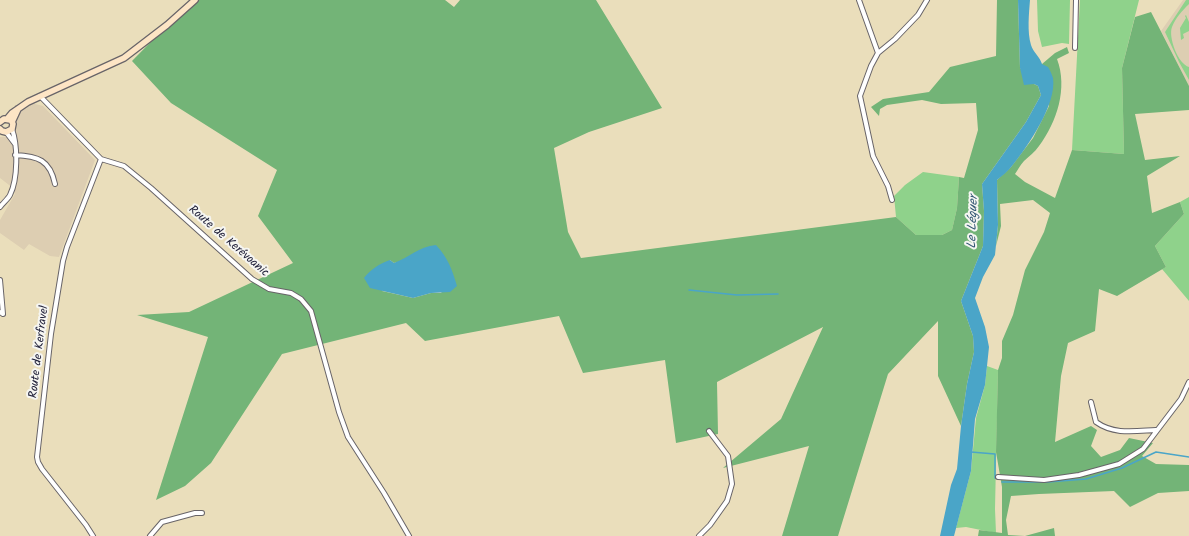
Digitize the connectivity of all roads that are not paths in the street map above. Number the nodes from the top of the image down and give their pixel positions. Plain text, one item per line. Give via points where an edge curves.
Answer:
1 (195, 0) edge
2 (858, 0) edge
3 (927, 0) edge
4 (1076, 0) edge
5 (1075, 48) dead end
6 (878, 53) junction
7 (40, 96) junction
8 (10, 120) junction
9 (0, 122) edge
10 (4, 131) edge
11 (15, 155) junction
12 (101, 159) junction
13 (54, 184) dead end
14 (892, 200) dead end
15 (0, 207) edge
16 (0, 280) edge
17 (0, 312) edge
18 (1189, 382) edge
19 (1091, 402) dead end
20 (1156, 430) junction
21 (709, 431) dead end
22 (998, 477) dead end
23 (202, 513) dead end
24 (93, 536) edge
25 (150, 536) edge
26 (409, 536) edge
27 (699, 536) edge

1 - 7 main road via 124,58
2 - 6 street
3 - 6 street via 913,21
4 - 5 street
6 - 14 street via 860,96 873,156
7 - 8 main road via 18,108
7 - 12 street, Route de Kerévoanic
8 - 9 main road
8 - 10 main road via 13,127
10 - 11 street via 15,144
11 - 13 street via 37,157 50,169
11 - 15 street via 13,188
12 - 24 street, Route de Kerfravel via 63,261 36,457 42,469
12 - 26 street, Route de Kerévoanic via 124,166 252,279 268,289 291,293 306,304 311,311 348,437
16 - 17 street via 3,314
18 - 20 street via 1180,399
19 - 20 street via 1096,422 1104,427 1126,432
20 - 22 street via 1143,449 1119,464 1079,475 1044,480
21 - 27 street via 728,456 732,484 727,502
23 - 25 street via 162,522

